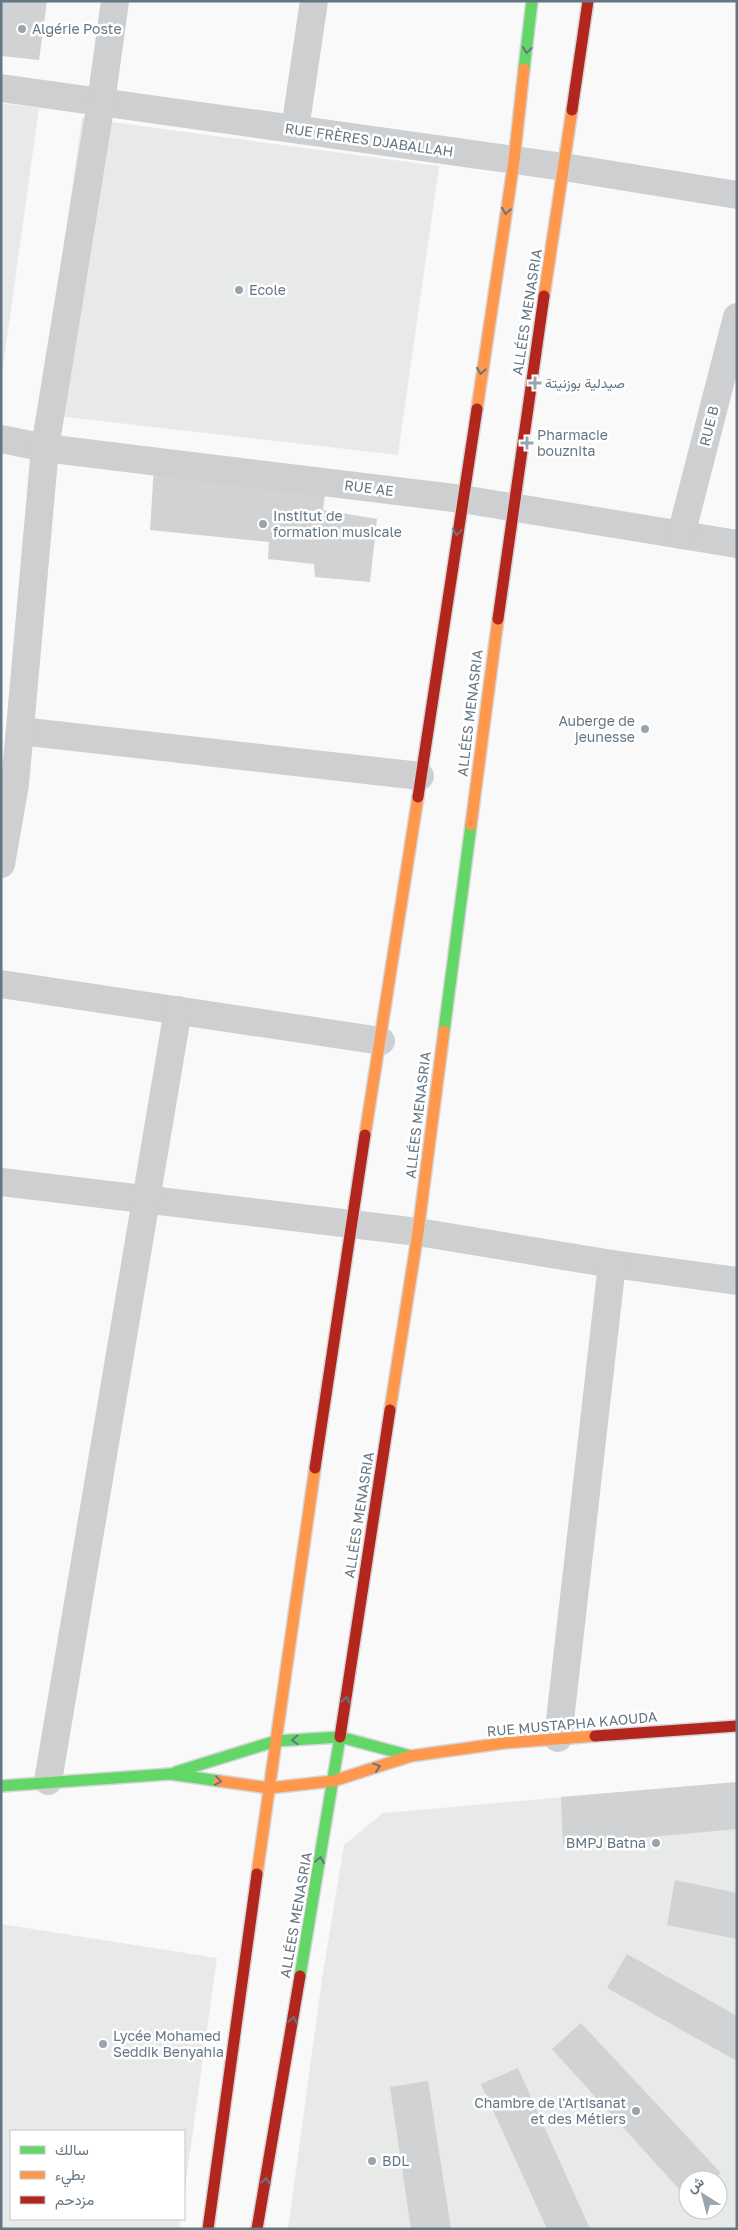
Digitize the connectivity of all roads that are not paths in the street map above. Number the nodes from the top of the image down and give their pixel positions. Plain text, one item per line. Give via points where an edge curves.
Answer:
1 (115, 1) edge
2 (314, 1) edge
3 (532, 1) edge
4 (588, 1) edge
5 (1, 88) edge
6 (102, 102) junction
7 (295, 129) junction
8 (514, 161) junction
9 (564, 167) junction
10 (737, 195) edge
11 (737, 317) edge
12 (1, 439) edge
13 (45, 448) junction
14 (462, 499) junction
15 (512, 508) junction
16 (681, 536) junction
17 (737, 544) edge
18 (20, 731) junction
19 (420, 776) junction
20 (8, 783) edge
21 (1, 864) edge
22 (1, 984) edge
23 (178, 1010) junction
24 (382, 1041) junction
25 (1, 1182) edge
26 (146, 1200) junction
27 (350, 1224) junction
28 (418, 1232) junction
29 (612, 1264) junction
30 (737, 1280) edge
31 (737, 1726) edge
32 (340, 1737) junction
33 (558, 1738) junction
34 (276, 1741) junction
35 (411, 1756) junction
36 (170, 1774) junction
37 (48, 1781) junction
38 (333, 1781) junction
39 (1, 1786) edge
40 (269, 1788) junction
41 (208, 2229) edge
42 (257, 2229) edge

1 - 6 street
2 - 7 street
3 -> 8 street
4 - 9 street, ALLÉES MENASRIA
5 - 6 street, RUE FRÈRES DJABALLAH
6 - 7 street, RUE FRÈRES DJABALLAH
6 - 13 street
7 - 8 street, RUE FRÈRES DJABALLAH
8 - 9 street, RUE FRÈRES DJABALLAH
8 -> 14 street
9 - 10 street, RUE FRÈRES DJABALLAH
9 - 15 street, ALLÉES MENASRIA
11 - 16 street, RUE B
12 - 13 street, RUE AE
13 - 14 street, RUE AE
13 - 18 street
14 - 15 street, RUE AE
14 -> 19 street
15 - 16 street, RUE AE
15 - 28 street, ALLÉES MENASRIA
16 - 17 street, RUE AE
18 - 19 street
18 - 20 street
19 - 24 street
20 - 21 street
22 - 23 street
23 - 24 street
23 - 26 street
24 - 27 street
25 - 26 street
26 - 27 street
26 - 37 street
27 - 28 street
27 - 34 street
28 - 29 street
32 -> 28 street, ALLÉES MENASRIA
29 - 30 street
29 - 33 street
31 - 33 street, RUE MUSTAPHA KAOUDA
32 -> 34 street, RUE MUSTAPHA KAOUDA
32 - 35 street, RUE MUSTAPHA KAOUDA
32 - 38 street, ALLÉES MENASRIA
33 - 35 street, RUE MUSTAPHA KAOUDA
34 - 36 street, RUE MUSTAPHA KAOUDA
34 - 40 street
38 -> 35 street, RUE MUSTAPHA KAOUDA
36 - 37 street, RUE MUSTAPHA KAOUDA
36 -> 40 street, RUE MUSTAPHA KAOUDA
37 - 39 street, RUE MUSTAPHA KAOUDA
38 - 40 street, RUE MUSTAPHA KAOUDA
42 -> 38 street, ALLÉES MENASRIA
40 - 41 street

